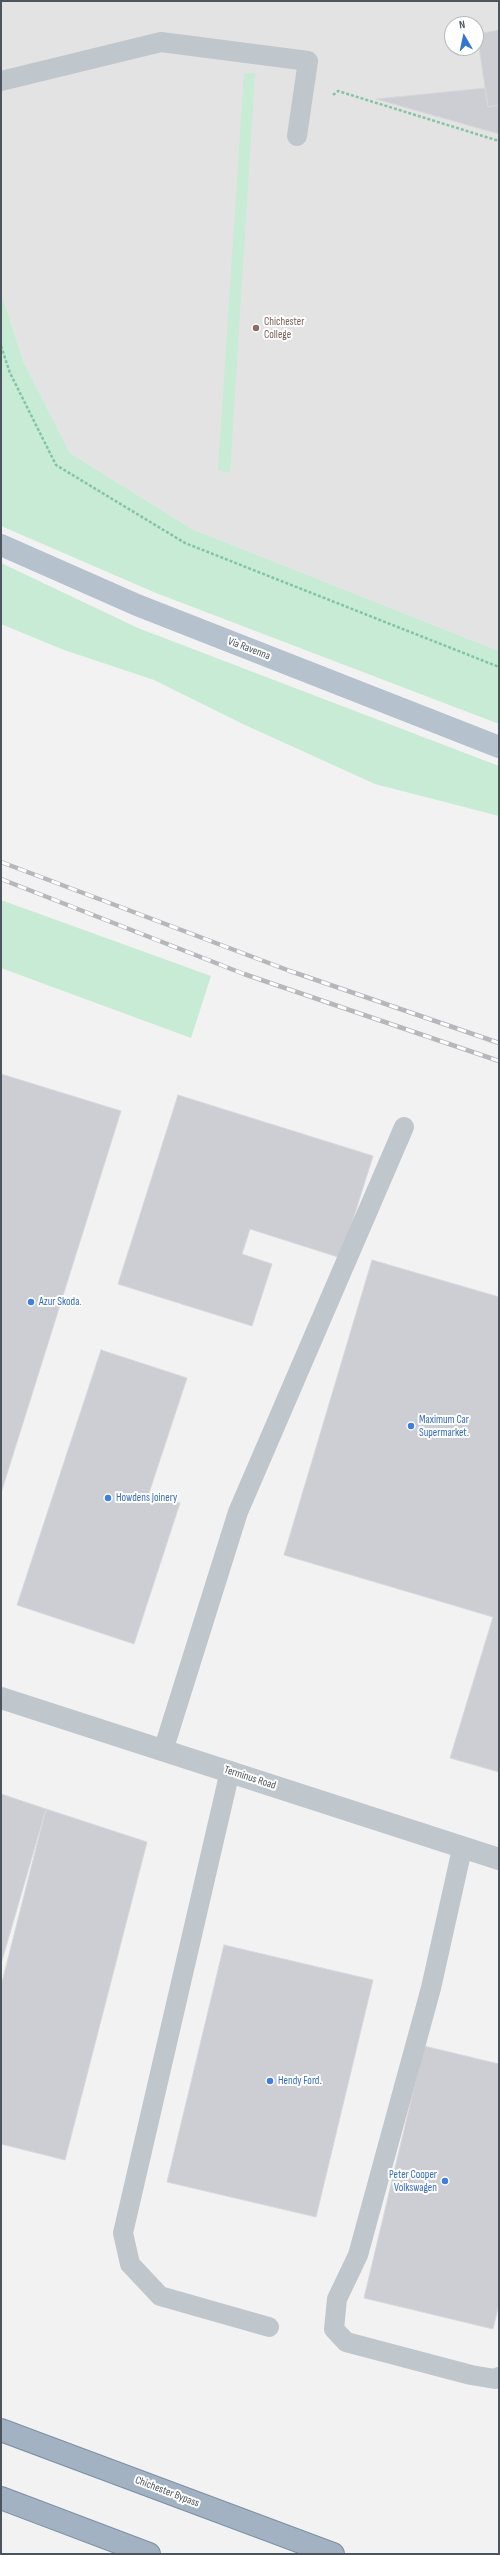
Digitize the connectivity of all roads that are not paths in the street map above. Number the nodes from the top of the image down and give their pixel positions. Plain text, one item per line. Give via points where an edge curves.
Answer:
1 (1, 81) edge
2 (297, 127) road end
3 (1, 545) edge
4 (499, 747) edge
5 (404, 1127) dead end
6 (1, 1698) edge
7 (163, 1751) junction
8 (230, 1771) junction
9 (462, 1849) junction
10 (499, 1860) edge
11 (269, 2327) dead end
12 (499, 2377) edge
13 (1, 2430) edge
14 (1, 2498) edge
15 (149, 2554) edge
16 (333, 2554) edge

1 - 2 lane via 161,42 308,61
3 - 4 main road, Via Ravenna via 137,605
5 - 7 lane via 238,1512
6 - 7 street, Terminus Road
7 - 8 street, Terminus Road
8 - 9 street, Terminus Road
8 - 11 lane via 123,2233 130,2264 160,2296
9 - 10 street, Terminus Road
9 - 12 lane via 431,1988 358,2255 337,2299 334,2328 346,2342 471,2375 495,2379
13 - 16 highway, Chichester Bypass
14 - 15 highway

